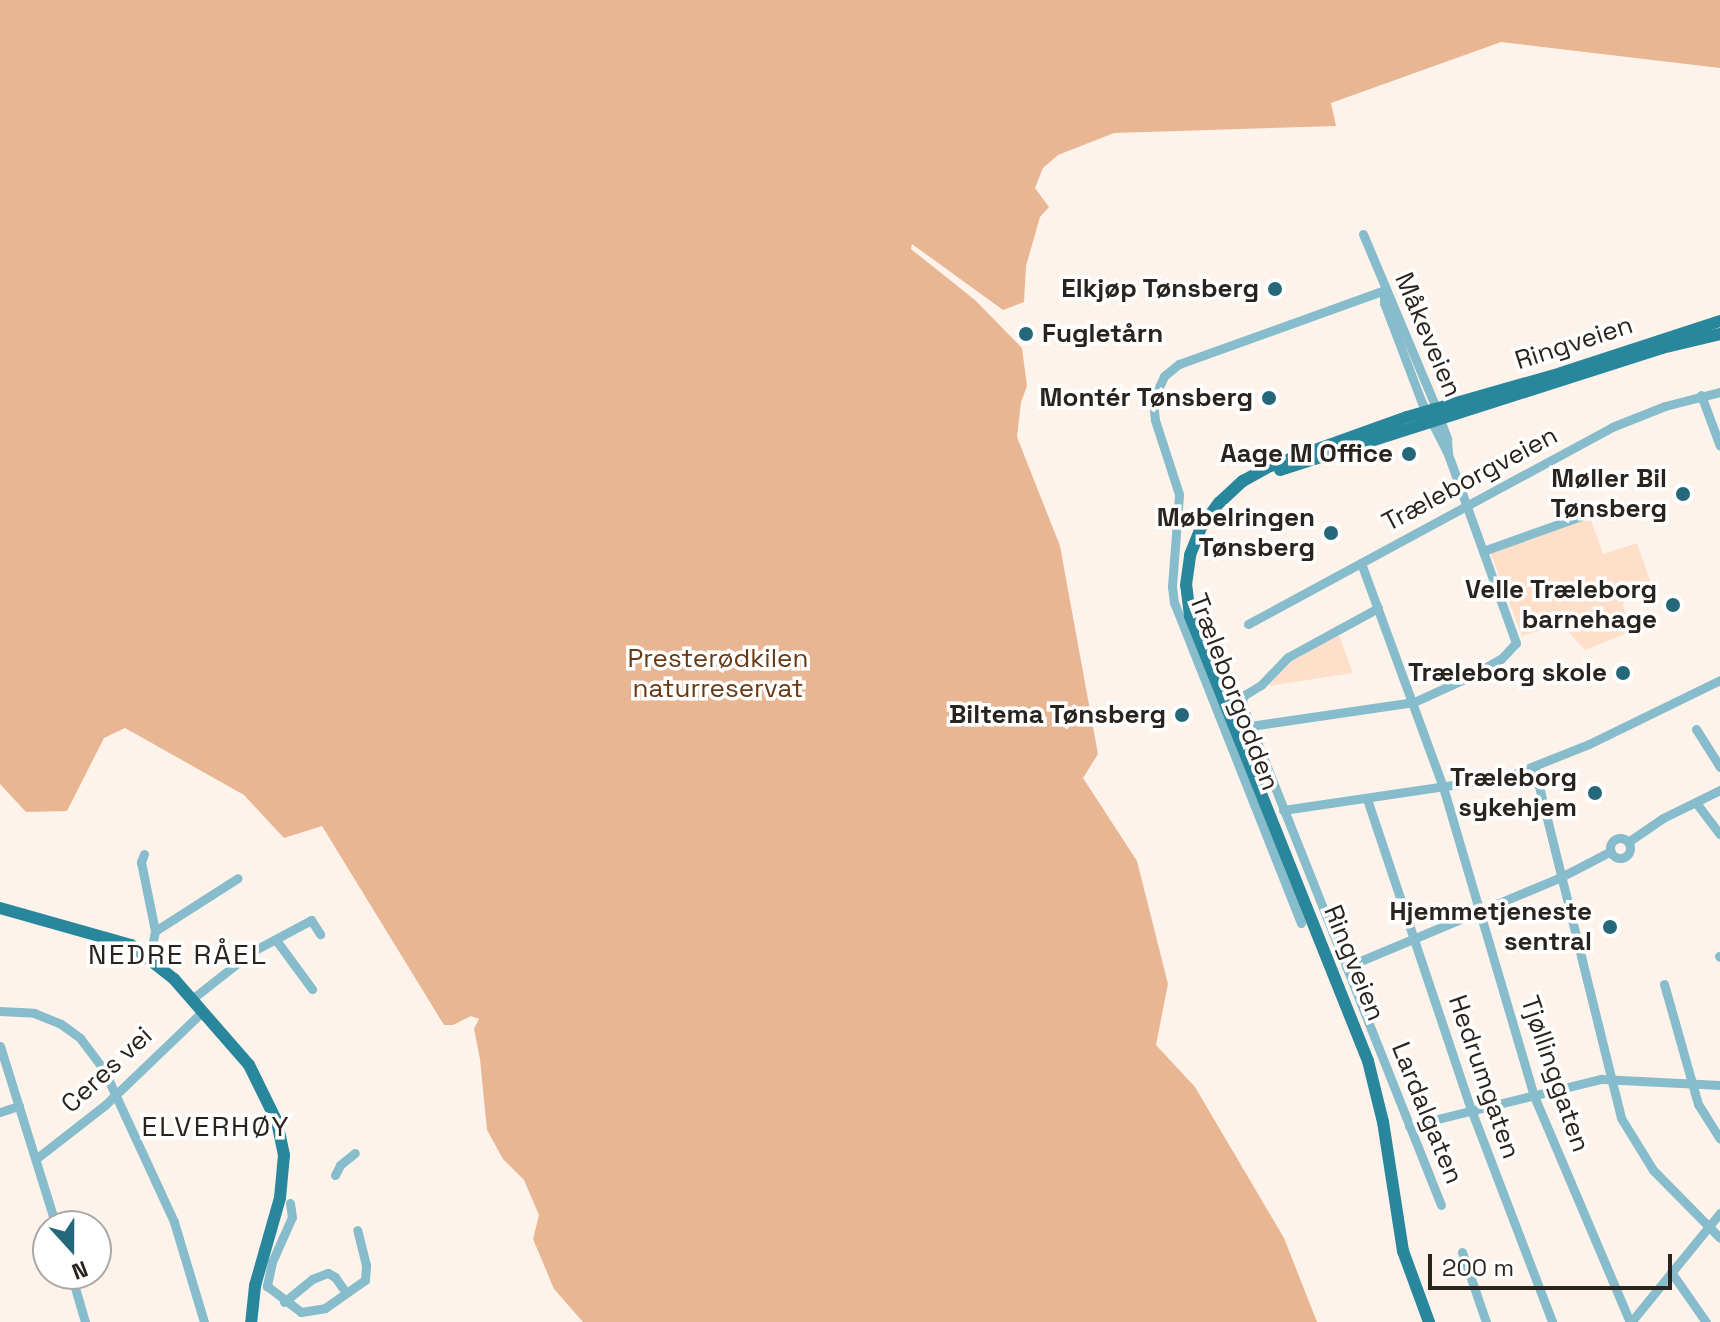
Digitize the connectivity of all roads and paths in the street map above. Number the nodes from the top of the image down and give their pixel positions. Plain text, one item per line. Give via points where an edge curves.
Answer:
1 (1363, 234) dead end
2 (1384, 290) junction
3 (1720, 321) edge
4 (1720, 334) edge
5 (1720, 392) edge
6 (1701, 395) junction
7 (1433, 415) junction
8 (1720, 446) edge
9 (1615, 504) dead end
10 (1467, 505) junction
11 (1483, 551) junction
12 (1361, 563) junction
13 (1378, 608) junction
14 (1248, 624) dead end
15 (1720, 680) edge
16 (1414, 702) junction
17 (1250, 726) junction
18 (1696, 729) dead end
19 (1534, 766) junction
20 (1720, 767) edge
21 (1443, 787) junction
22 (1720, 790) edge
23 (1367, 799) junction
24 (1697, 804) junction
25 (1283, 810) junction
26 (1720, 834) edge
27 (144, 854) dead end
28 (1561, 877) junction
29 (238, 878) dead end
30 (0, 908) edge
31 (1479, 911) junction
32 (1301, 923) dead end
33 (155, 931) junction
34 (320, 934) dead end
35 (1413, 939) junction
36 (276, 940) junction
37 (150, 957) junction
38 (1346, 967) junction
39 (1664, 984) dead end
40 (312, 989) dead end
41 (192, 999) junction
42 (0, 1011) edge
43 (203, 1011) junction
44 (0, 1046) edge
45 (1609, 1079) junction
46 (1691, 1083) junction
47 (1720, 1085) edge
48 (114, 1093) junction
49 (1534, 1096) junction
50 (19, 1106) junction
51 (0, 1112) edge
52 (1472, 1112) junction
53 (1409, 1126) junction
54 (1720, 1139) edge
55 (355, 1153) dead end
56 (37, 1158) junction
57 (335, 1175) dead end
58 (290, 1203) dead end
59 (1441, 1205) dead end
60 (52, 1210) edge
61 (1720, 1213) edge
62 (1709, 1227) junction
63 (357, 1230) dead end
64 (1720, 1238) edge
65 (1462, 1252) dead end
66 (1671, 1272) junction
67 (76, 1290) edge
68 (346, 1293) junction
69 (284, 1302) junction
70 (85, 1322) edge
71 (204, 1322) edge
72 (251, 1322) edge
73 (1429, 1322) edge
74 (1486, 1322) edge
75 (1552, 1322) edge
76 (1631, 1322) edge
77 (1706, 1322) edge

1 - 2 street, Måkeveien
2 - 7 street, Måkeveien via 1384,303
2 - 32 street, Træleborgodden via 1179,364 1164,376 1153,400 1179,494 1174,603
3 - 7 main road, Ringveien
4 - 7 main road, Ringveien
5 - 6 street, Træleborgveien
6 - 8 street
6 - 10 street, Træleborgveien via 1612,427
7 - 10 street, Måkeveien
7 - 73 main road, Ringveien via 1256,473 1226,495 1202,526 1188,566 1188,608 1368,1061 1403,1251
9 - 11 street
10 - 11 street, Måkeveien
10 - 12 street, Træleborgveien
11 - 16 street, Måkeveien via 1516,643 1501,659
12 - 13 street, Tjøllinggaten
12 - 14 street, Træleborgveien
13 - 16 street, Tjøllinggaten
13 - 17 street, Lardalgaten via 1288,657 1243,696
15 - 19 street
16 - 17 street, Måkeveien
16 - 21 street, Tjøllinggaten
17 - 25 street, Lardalgaten
18 - 20 street
19 - 21 street via 1506,777
19 - 28 street
21 - 23 street
21 - 31 street, Tjøllinggaten
22 - 24 street
23 - 25 street
23 - 35 street, Hedrumgaten
24 - 26 street
24 - 28 street via 1692,802 1628,842 1626,855 1617,857 1611,851
25 - 38 street, Lardalgaten
27 - 33 street
28 - 31 street
28 - 45 street
29 - 33 street
30 - 37 main road via 117,939
31 - 35 street
31 - 49 street, Tjøllinggaten
33 - 37 street
34 - 36 street via 311,920
35 - 38 street
35 - 52 street, Hedrumgaten
36 - 40 street
36 - 41 street via 227,968
37 - 41 main road
38 - 53 street, Lardalgaten
39 - 46 street
41 - 43 main road
42 - 48 street via 34,1013 70,1030 97,1059
43 - 48 street, Ceres vei
43 - 72 main road via 249,1065 283,1145 283,1183 255,1286
44 - 50 street
45 - 46 street
45 - 49 street
45 - 62 street via 1632,1142
46 - 47 street
46 - 54 street via 1700,1110
48 - 56 street, Ceres vei
48 - 71 street via 174,1222
49 - 52 street
49 - 76 street, Tjøllinggaten
50 - 51 street
50 - 56 street
52 - 53 street
52 - 75 street, Hedrumgaten
53 - 59 street, Lardalgaten
55 - 57 street
56 - 60 street
58 - 69 street via 292,1217 267,1281 271,1293
61 - 62 street
62 - 64 street
62 - 66 street
63 - 68 street via 368,1275
65 - 74 street
66 - 76 street
66 - 77 street
67 - 70 street
68 - 69 street via 313,1313
68 - 69 street via 328,1273

